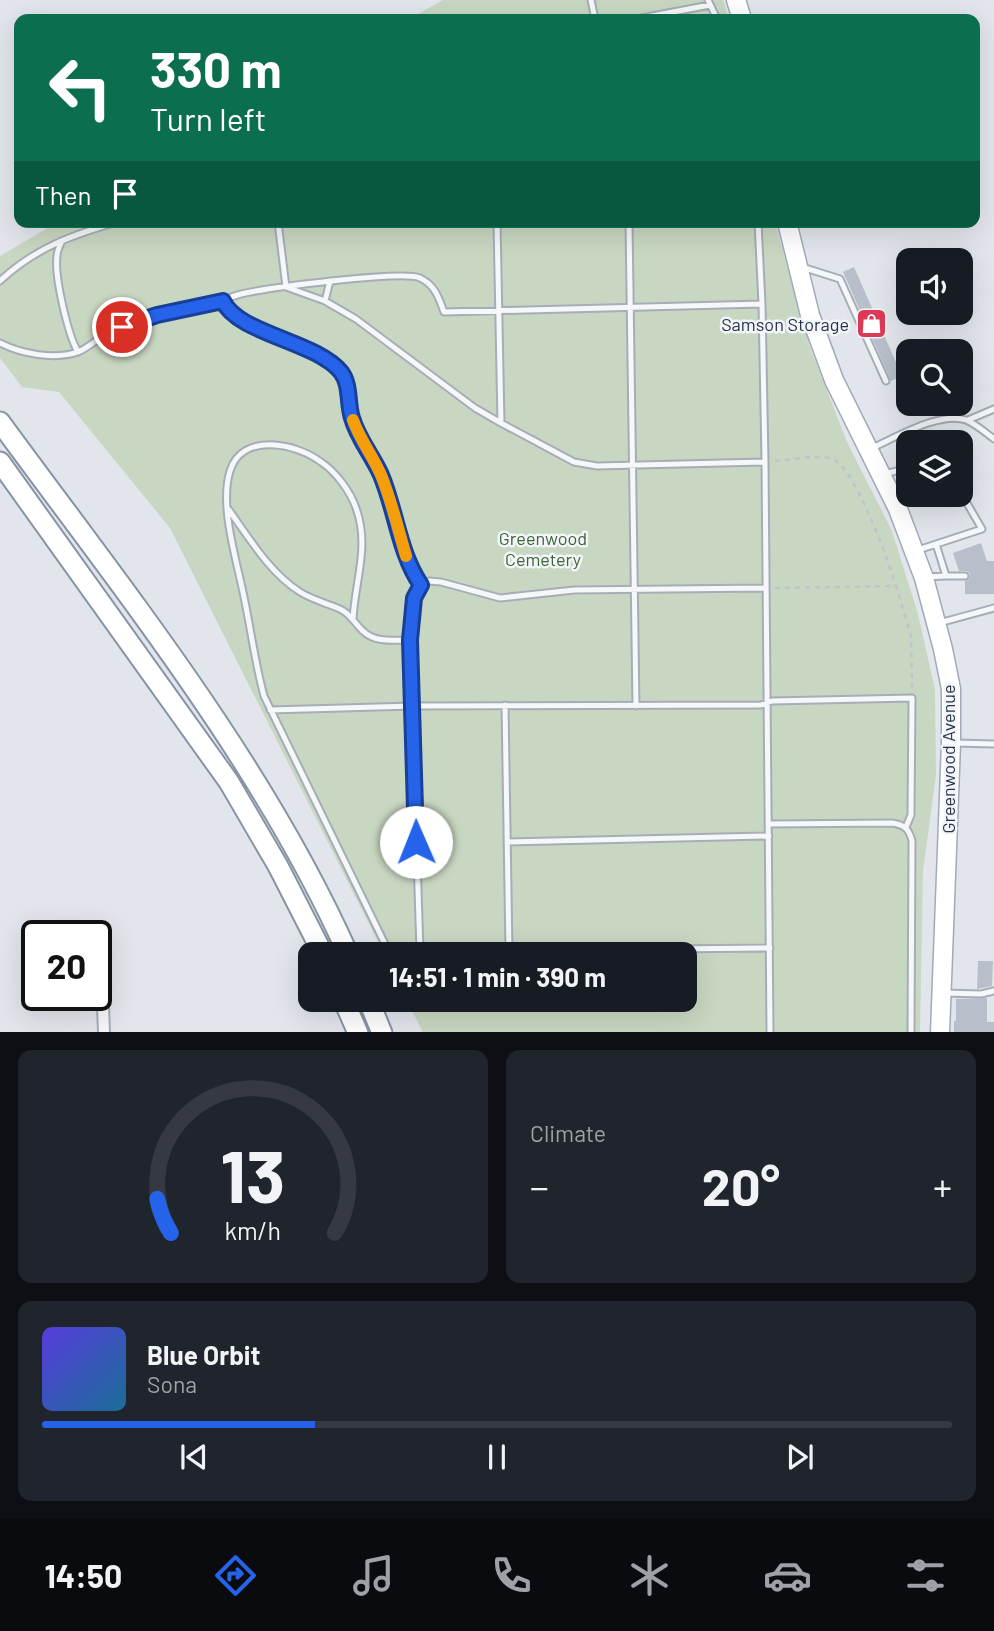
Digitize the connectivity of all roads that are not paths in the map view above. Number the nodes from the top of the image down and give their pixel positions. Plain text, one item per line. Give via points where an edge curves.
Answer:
1 (709, 3) edge
2 (659, 14) edge
3 (99, 228) edge
4 (279, 228) edge
5 (497, 228) edge
6 (629, 228) edge
7 (758, 228) edge
8 (788, 228) edge
9 (63, 240) junction
10 (796, 265) junction
11 (0, 281) edge
12 (330, 281) junction
13 (286, 288) junction
14 (223, 301) junction
15 (325, 301) junction
16 (762, 304) junction
17 (630, 307) junction
18 (499, 310) junction
19 (0, 343) edge
20 (78, 352) junction
21 (886, 381) dead end
22 (994, 409) edge
23 (968, 421) junction
24 (0, 422) edge
25 (501, 423) junction
26 (994, 439) edge
27 (869, 450) junction
28 (0, 462) edge
29 (765, 462) junction
30 (634, 466) junction
31 (896, 471) edge
32 (881, 475) junction
33 (227, 506) junction
34 (969, 507) edge
35 (936, 544) junction
36 (914, 551) junction
37 (946, 576) junction
38 (965, 576) dead end
39 (924, 578) junction
40 (421, 585) junction
41 (765, 588) junction
42 (635, 589) junction
43 (994, 608) edge
44 (354, 619) junction
45 (936, 624) junction
46 (410, 640) junction
47 (767, 703) junction
48 (505, 705) junction
49 (413, 706) junction
50 (636, 706) junction
51 (270, 710) junction
52 (951, 743) junction
53 (994, 744) edge
54 (768, 824) junction
55 (906, 827) junction
56 (769, 836) junction
57 (507, 842) junction
58 (317, 942) edge
59 (342, 942) edge
60 (384, 942) edge
61 (419, 942) edge
62 (509, 942) edge
63 (770, 948) junction
64 (697, 949) edge
65 (994, 991) edge
66 (942, 993) junction
67 (103, 1011) edge
68 (349, 1012) edge
69 (374, 1012) edge
70 (104, 1032) edge
71 (358, 1032) edge
72 (382, 1032) edge
73 (770, 1032) edge
74 (911, 1032) edge
75 (940, 1032) edge

1 - 2 lane
3 - 9 lane
4 - 13 lane
5 - 18 lane
6 - 17 lane
7 - 16 lane
8 - 10 main road, Greenwood Avenue
9 - 11 lane via 36,253
9 - 20 lane via 57,271 71,341
10 - 21 lane via 840,279
10 - 27 main road, Greenwood Avenue via 834,380
12 - 13 lane
12 - 15 lane
12 - 18 lane via 407,275 420,278 436,291 444,312
13 - 14 lane
13 - 15 lane
14 - 20 lane via 135,322
14 - 40 lane via 237,317 301,346 341,372 359,440 379,471 410,569
15 - 25 lane
16 - 17 lane
16 - 29 lane
17 - 18 lane
17 - 30 lane
18 - 25 lane
19 - 20 lane via 33,354
22 - 23 lane
23 - 26 lane
23 - 27 lane via 932,421
24 - 59 highway via 245,766
25 - 30 lane via 574,462
27 - 32 main road, Greenwood Avenue
28 - 58 highway via 229,782
29 - 30 lane
29 - 41 lane
30 - 42 lane
31 - 32 lane
32 - 36 main road, Greenwood Avenue
33 - 44 lane via 259,553 297,591
33 - 44 lane via 230,471 246,450 291,446 322,462 345,489 360,524 362,567
33 - 51 lane via 255,662
34 - 35 lane via 982,529
35 - 36 lane
35 - 37 lane
36 - 39 main road, Greenwood Avenue
37 - 38 lane
37 - 39 lane
39 - 45 main road, Greenwood Avenue
40 - 42 lane via 442,582 500,598
40 - 46 lane via 414,598
41 - 42 lane
41 - 47 lane
42 - 50 lane
43 - 45 lane
44 - 46 lane via 370,637
45 - 52 main road, Greenwood Avenue via 951,690
46 - 49 lane
47 - 50 lane
47 - 54 lane
47 - 55 lane via 912,698 911,815
48 - 49 lane
48 - 50 lane
48 - 57 lane
49 - 51 lane
49 - 61 lane
51 - 60 lane
52 - 53 lane
52 - 66 main road, Greenwood Avenue
54 - 55 lane via 892,823
54 - 56 lane
55 - 74 lane via 912,841
56 - 57 lane
56 - 63 lane
57 - 62 lane
63 - 64 lane
63 - 73 lane
65 - 66 lane
66 - 75 main road, Greenwood Avenue
67 - 70 street
68 - 71 highway
69 - 72 highway

